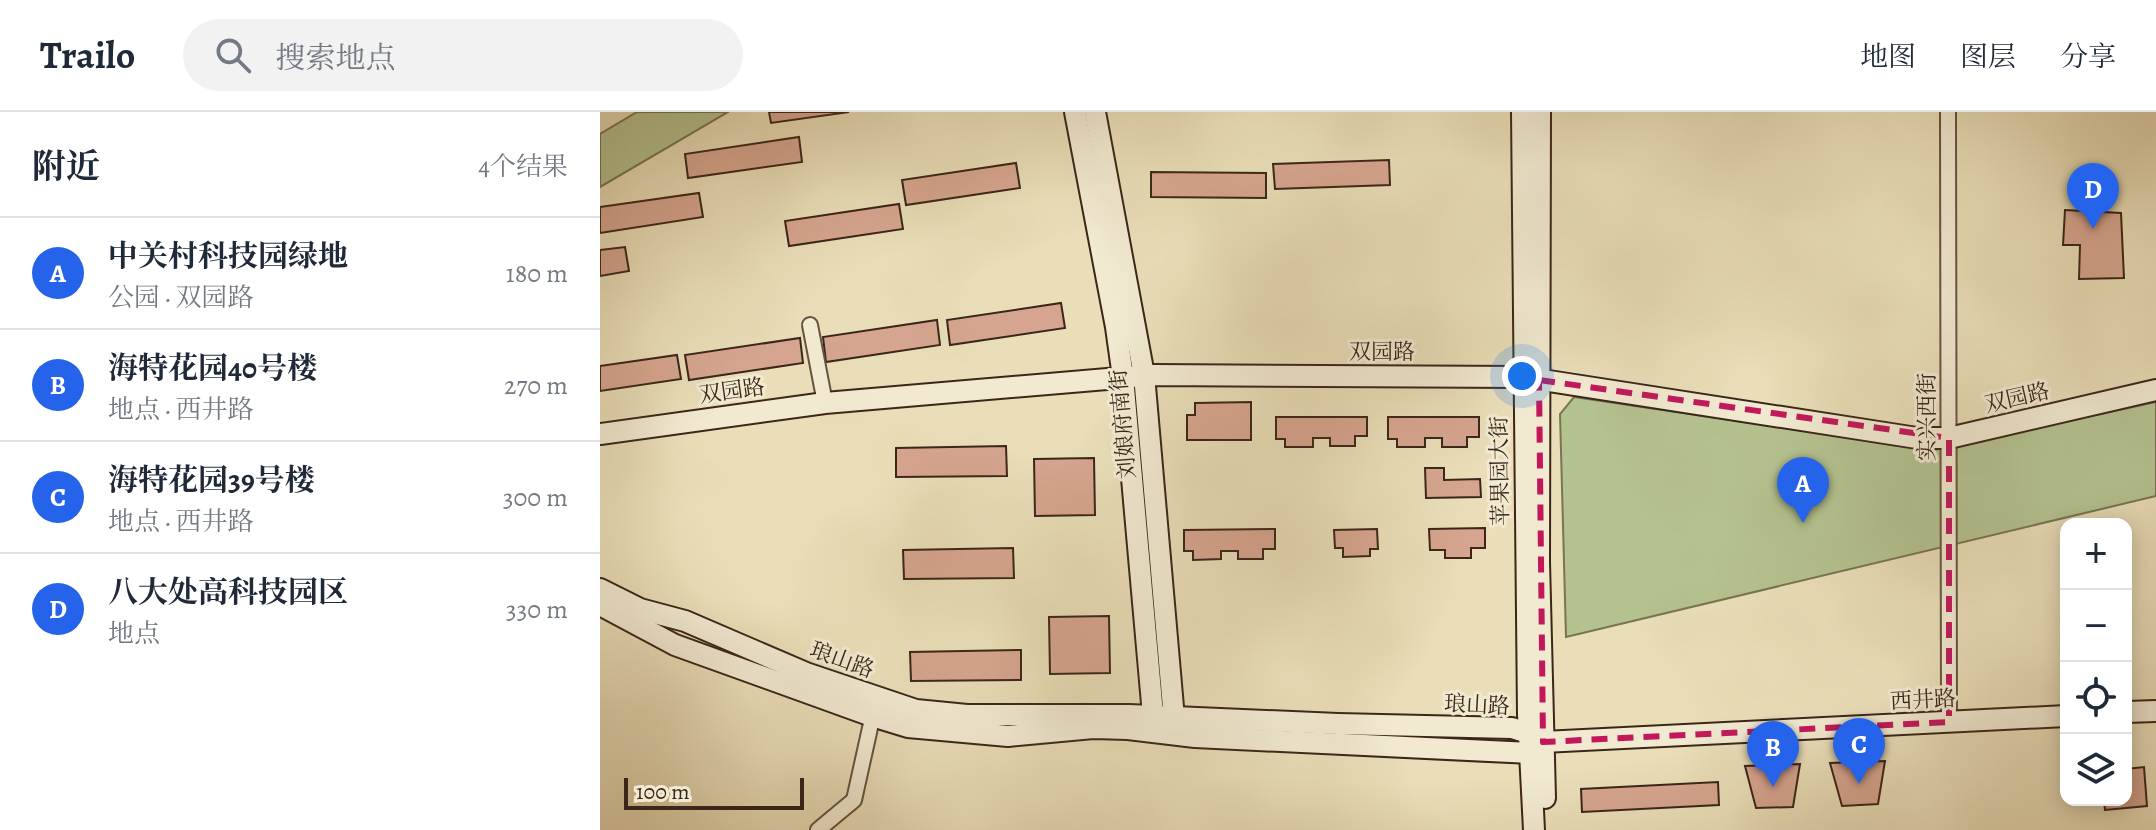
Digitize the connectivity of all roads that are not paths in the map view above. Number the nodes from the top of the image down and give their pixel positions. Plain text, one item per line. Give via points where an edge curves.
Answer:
1 (1075, 112) edge
2 (1095, 112) edge
3 (1522, 112) edge
4 (1540, 112) edge
5 (1948, 112) edge
6 (810, 325) dead end
7 (1144, 375) junction
8 (1123, 377) junction
9 (1531, 378) junction
10 (2156, 390) edge
11 (825, 403) junction
12 (600, 434) edge
13 (1949, 438) junction
14 (600, 589) edge
15 (600, 605) edge
16 (875, 708) junction
17 (2156, 711) edge
18 (2132, 712) edge
19 (2060, 716) edge
20 (1949, 722) junction
21 (1164, 725) junction
22 (1534, 743) junction
23 (818, 830) edge
24 (1534, 830) edge
25 (1547, 830) edge

1 - 8 main road, 刘娘府南街
2 - 7 main road, 刘娘府南街
3 - 9 main road, 苹果园大街
4 - 9 main road, 苹果园大街
5 - 13 street, 实兴西街
6 - 11 street
7 - 8 main road, 双园路
7 - 9 main road, 双园路
7 - 21 main road, 刘娘府南街
8 - 11 main road, 双园路
8 - 21 main road, 刘娘府南街
9 - 13 main road, 双园路 via 1917,438
9 - 22 main road, 苹果园大街
10 - 13 main road, 双园路
11 - 12 main road, 双园路
13 - 20 street, 实兴西街
14 - 16 main road, 琅山路 via 806,673
15 - 16 main road, 琅山路 via 675,645
16 - 21 main road, 琅山路
16 - 23 street via 854,800
17 - 18 main road
19 - 20 main road, 西井路
20 - 22 main road, 西井路
21 - 22 main road, 琅山路 via 1512,728
22 - 24 main road, 苹果园大街
22 - 25 main road, 苹果园大街

